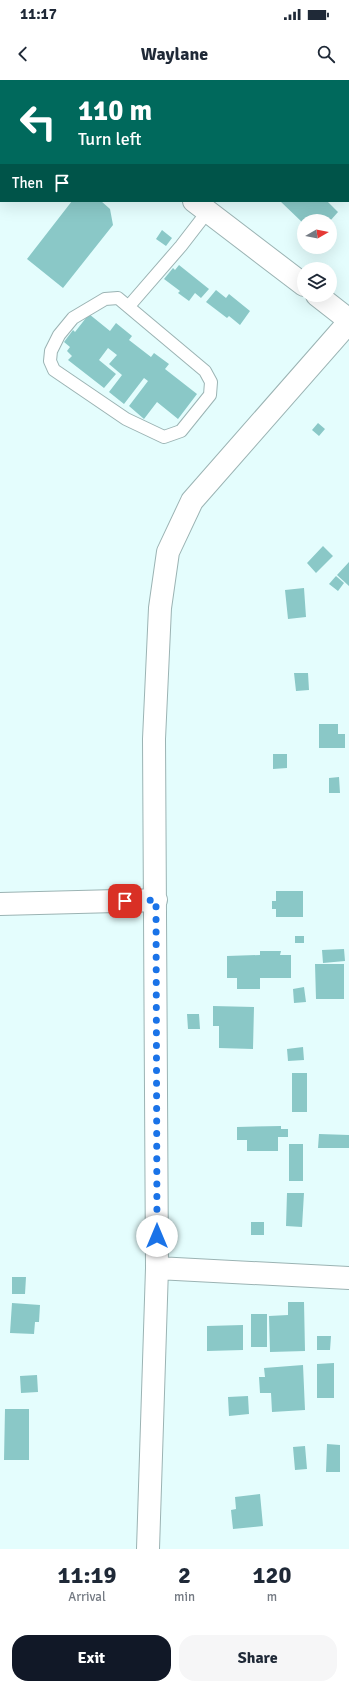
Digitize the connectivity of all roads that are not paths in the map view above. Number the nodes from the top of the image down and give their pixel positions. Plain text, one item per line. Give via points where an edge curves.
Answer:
1 (201, 206) edge
2 (297, 280) edge
3 (326, 302) edge
4 (129, 306) junction
5 (349, 321) edge
6 (156, 900) junction
7 (0, 904) edge
8 (157, 1268) junction
9 (349, 1278) edge
10 (148, 1549) edge

1 - 2 street
1 - 4 lane via 181,246
3 - 5 street
4 - 4 lane via 205,371 211,382 210,395 181,431 164,437 126,419 54,370 50,361 51,351 59,335 73,318 105,299 118,298
5 - 6 street via 192,500 168,552 160,608 154,739
6 - 7 street
6 - 8 street
8 - 9 street
8 - 10 street

